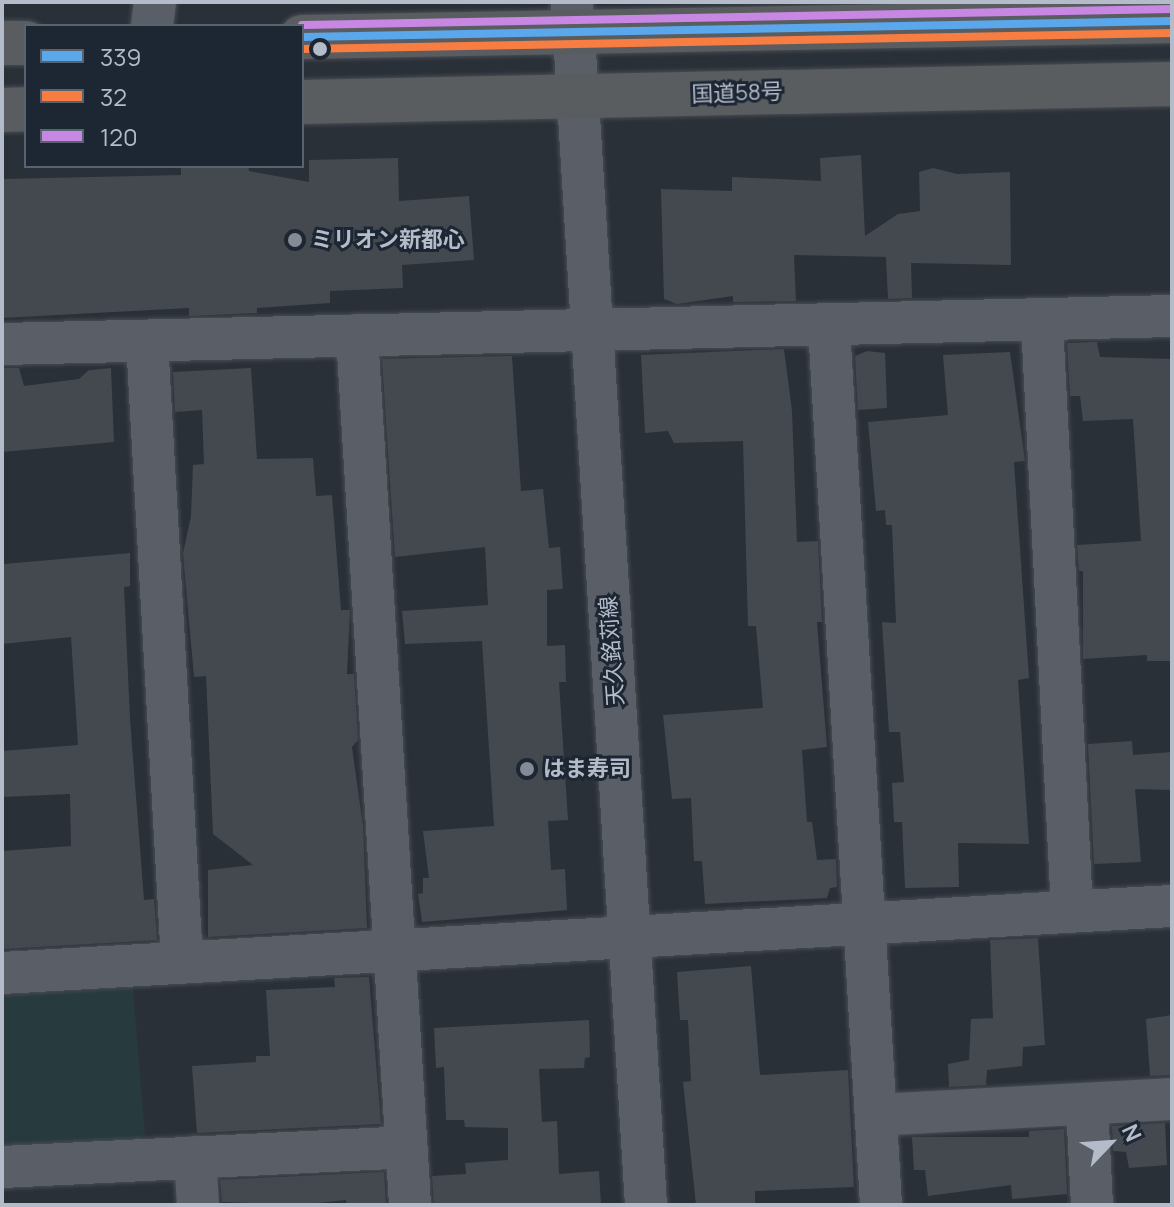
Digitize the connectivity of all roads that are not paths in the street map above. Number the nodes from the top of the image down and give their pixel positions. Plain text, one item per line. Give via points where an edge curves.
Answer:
1 (155, 2) edge
2 (884, 14) edge
3 (984, 14) edge
4 (1069, 14) edge
5 (647, 15) edge
6 (743, 15) edge
7 (574, 17) edge
8 (1172, 21) edge
9 (152, 24) edge
10 (304, 37) edge
11 (2, 43) edge
12 (24, 43) edge
13 (1172, 84) edge
14 (579, 96) junction
15 (304, 102) edge
16 (24, 109) edge
17 (2, 110) edge
18 (1172, 316) edge
19 (1042, 323) junction
20 (829, 327) junction
21 (592, 329) junction
22 (357, 335) junction
23 (147, 341) junction
24 (2, 344) edge
25 (1172, 906) edge
26 (1072, 910) junction
27 (862, 922) junction
28 (630, 935) junction
29 (395, 950) junction
30 (182, 962) junction
31 (2, 973) edge
32 (1172, 1099) edge
33 (1087, 1106) junction
34 (876, 1115) junction
35 (406, 1147) junction
36 (195, 1157) junction
37 (2, 1167) edge
38 (198, 1205) edge
39 (410, 1205) edge
40 (646, 1205) edge
41 (881, 1205) edge
42 (1092, 1205) edge

1 - 9 street
2 - 3 highway
2 - 6 highway
3 - 4 highway
4 - 8 highway
5 - 6 highway
5 - 7 highway
7 - 10 highway
7 - 14 street, 天久銘苅線
11 - 12 highway
13 - 14 highway, 国道58号
14 - 15 highway, 国道58号
14 - 21 street, 天久銘苅線
16 - 17 highway
18 - 19 street
19 - 20 street
19 - 26 street
20 - 21 street
20 - 27 street
21 - 22 street
21 - 28 street, 天久銘苅線
22 - 23 street
22 - 29 street
23 - 24 street
23 - 30 street
25 - 26 street
26 - 27 street
27 - 28 street
27 - 34 street
28 - 29 street
28 - 40 street, 天久銘苅線
29 - 30 street
29 - 35 street
30 - 31 street
32 - 33 street
33 - 34 street
33 - 42 street
34 - 41 street
35 - 36 street
35 - 39 street
36 - 37 street
36 - 38 street

